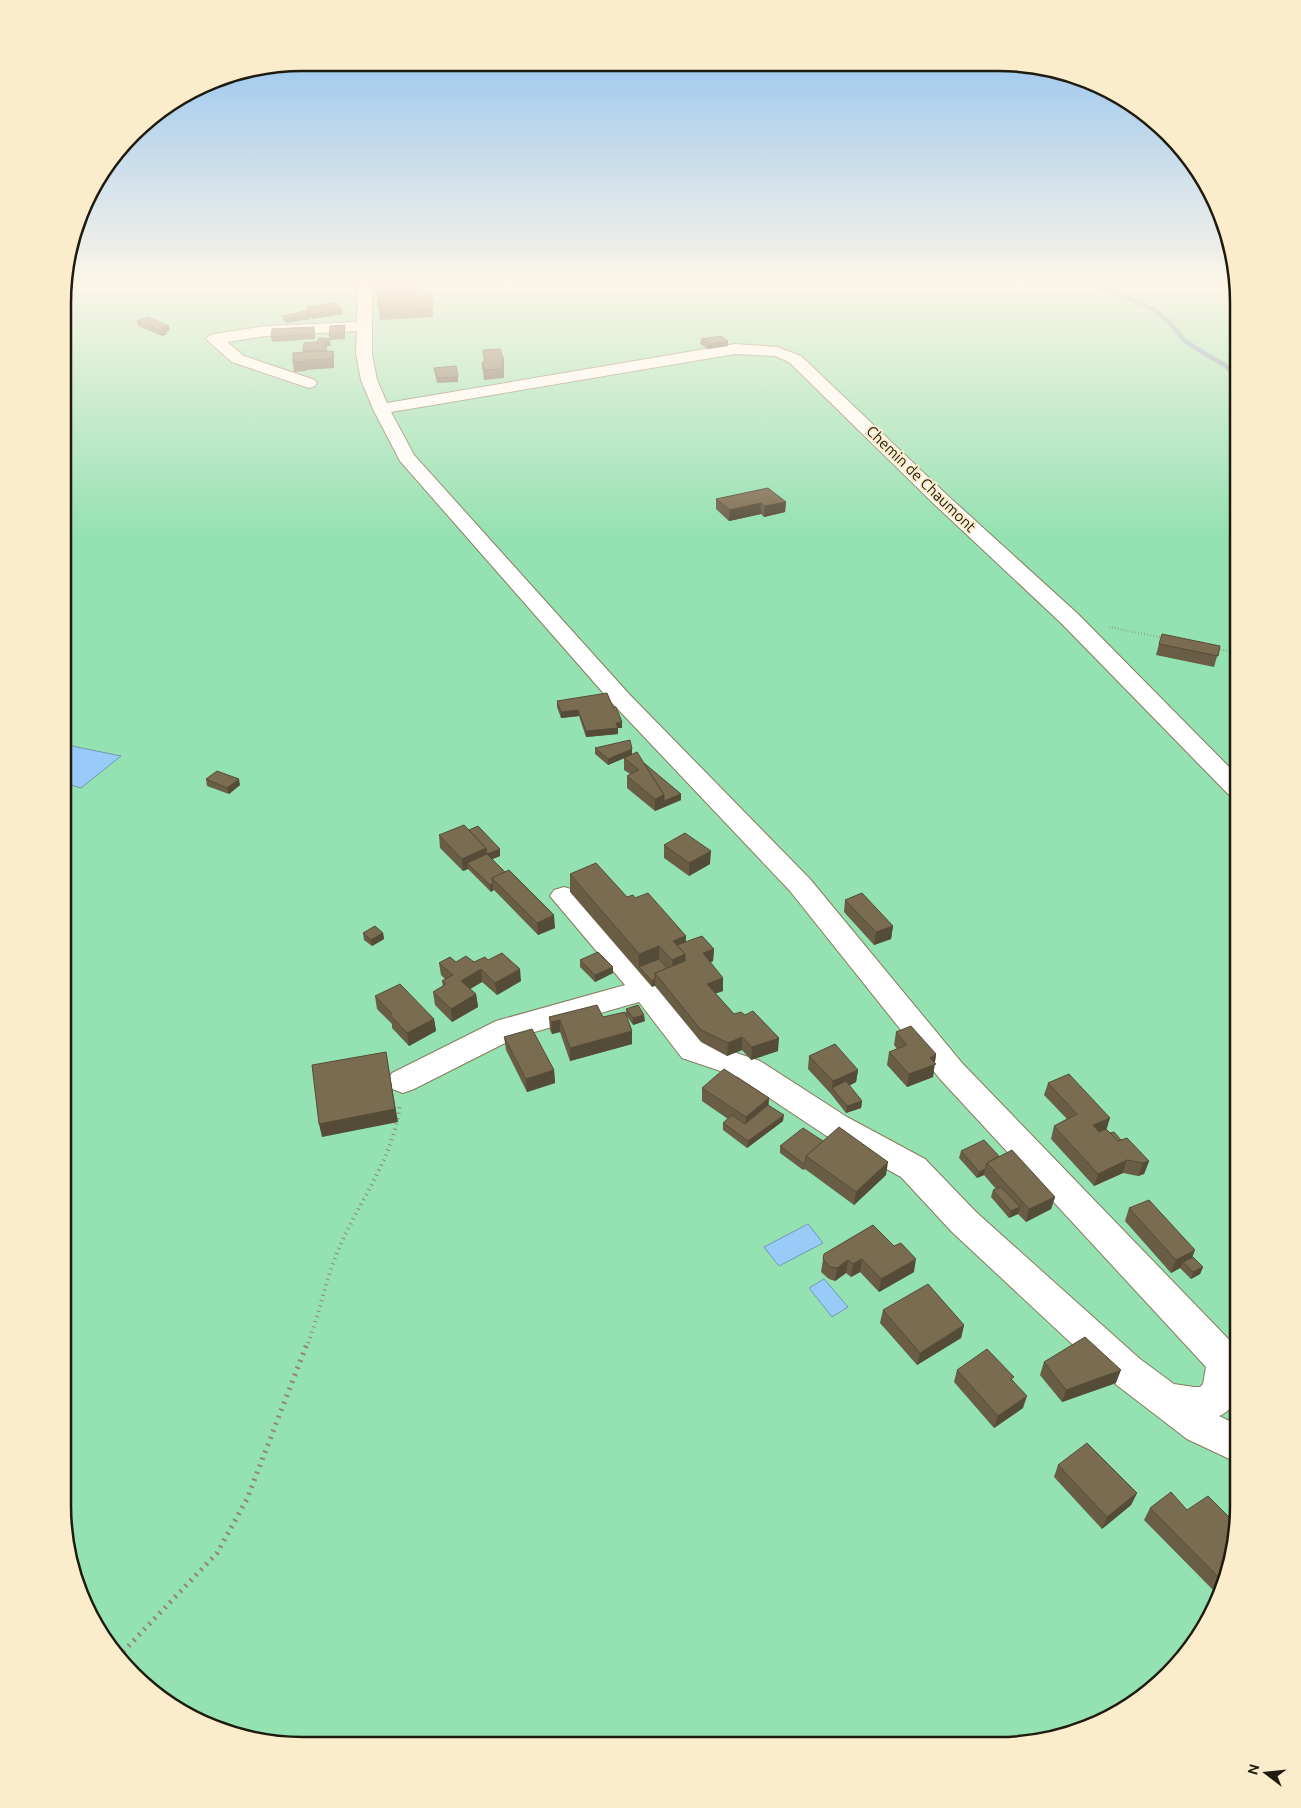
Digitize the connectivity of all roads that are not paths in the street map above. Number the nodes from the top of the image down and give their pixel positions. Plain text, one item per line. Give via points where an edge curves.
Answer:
1 (266, 368) edge
2 (367, 368) edge
3 (621, 368) edge
4 (806, 368) edge
5 (309, 383) dead end
6 (381, 409) junction
7 (1230, 782) edge
8 (564, 896) dead end
9 (646, 990) junction
10 (403, 1081) road end
11 (1230, 1367) edge
12 (1230, 1372) edge
13 (1165, 1400) junction
14 (1230, 1441) edge

1 - 5 street
2 - 6 street
3 - 6 street, Chemin de Chaumont
4 - 7 street, Chemin de Chaumont via 1070,619
6 - 11 street via 406,457 462,522 621,699 800,885 951,1071
8 - 9 street
9 - 10 street via 507,1029
9 - 13 street via 693,1050 749,1069 836,1126 913,1168 1006,1261 1127,1371
12 - 13 street via 1220,1392 1204,1405 1189,1406
13 - 14 street via 1201,1426

